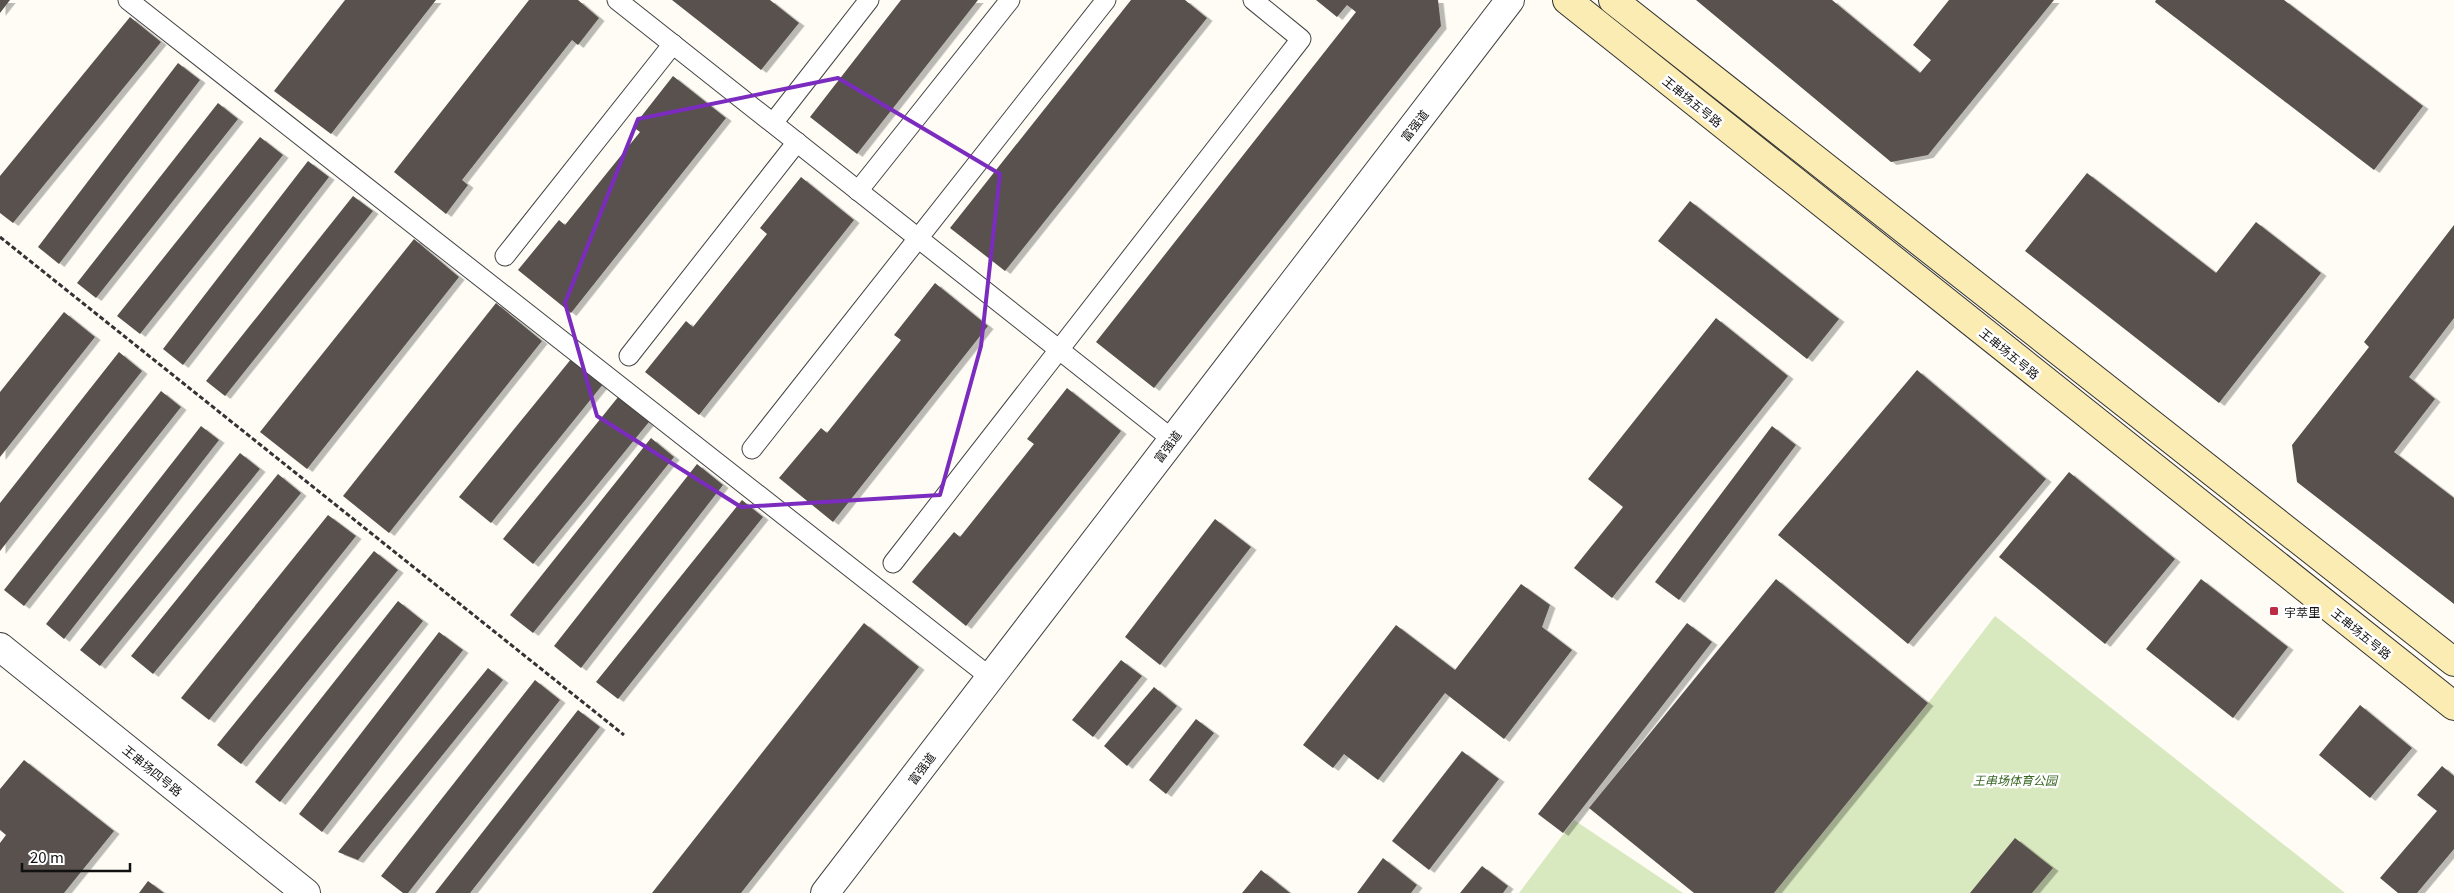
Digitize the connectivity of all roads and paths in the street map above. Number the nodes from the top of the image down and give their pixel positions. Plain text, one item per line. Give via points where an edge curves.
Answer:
1 (128, 0) edge
2 (617, 0) edge
3 (869, 0) edge
4 (1010, 0) edge
5 (1106, 0) edge
6 (1253, 0) edge
7 (1510, 0) edge
8 (1567, 0) edge
9 (1613, 0) edge
10 (673, 44) junction
11 (773, 123) junction
12 (797, 142) junction
13 (858, 190) junction
14 (0, 237) edge
15 (919, 238) junction
16 (505, 256) dead end
17 (1060, 350) junction
18 (628, 356) dead end
19 (1172, 439) junction
20 (752, 449) dead end
21 (893, 563) dead end
22 (0, 647) edge
23 (2454, 662) edge
24 (990, 677) junction
25 (2454, 706) edge
26 (624, 735) dead end
27 (306, 893) edge
28 (825, 893) edge

1 - 24 lane
2 - 10 lane
3 - 11 lane
4 - 13 lane
5 - 15 lane
6 - 17 lane via 1301,39
7 - 19 street, 富强道
8 - 25 street, 王串场五号路
9 - 23 street
10 - 11 lane
10 - 16 lane
11 - 12 lane
12 - 13 lane
12 - 18 lane
13 - 15 lane
14 - 26 path
15 - 17 lane
15 - 20 lane
17 - 19 lane
17 - 21 lane
19 - 24 street, 富强道
22 - 27 street, 王串场四号路
24 - 28 street, 富强道

